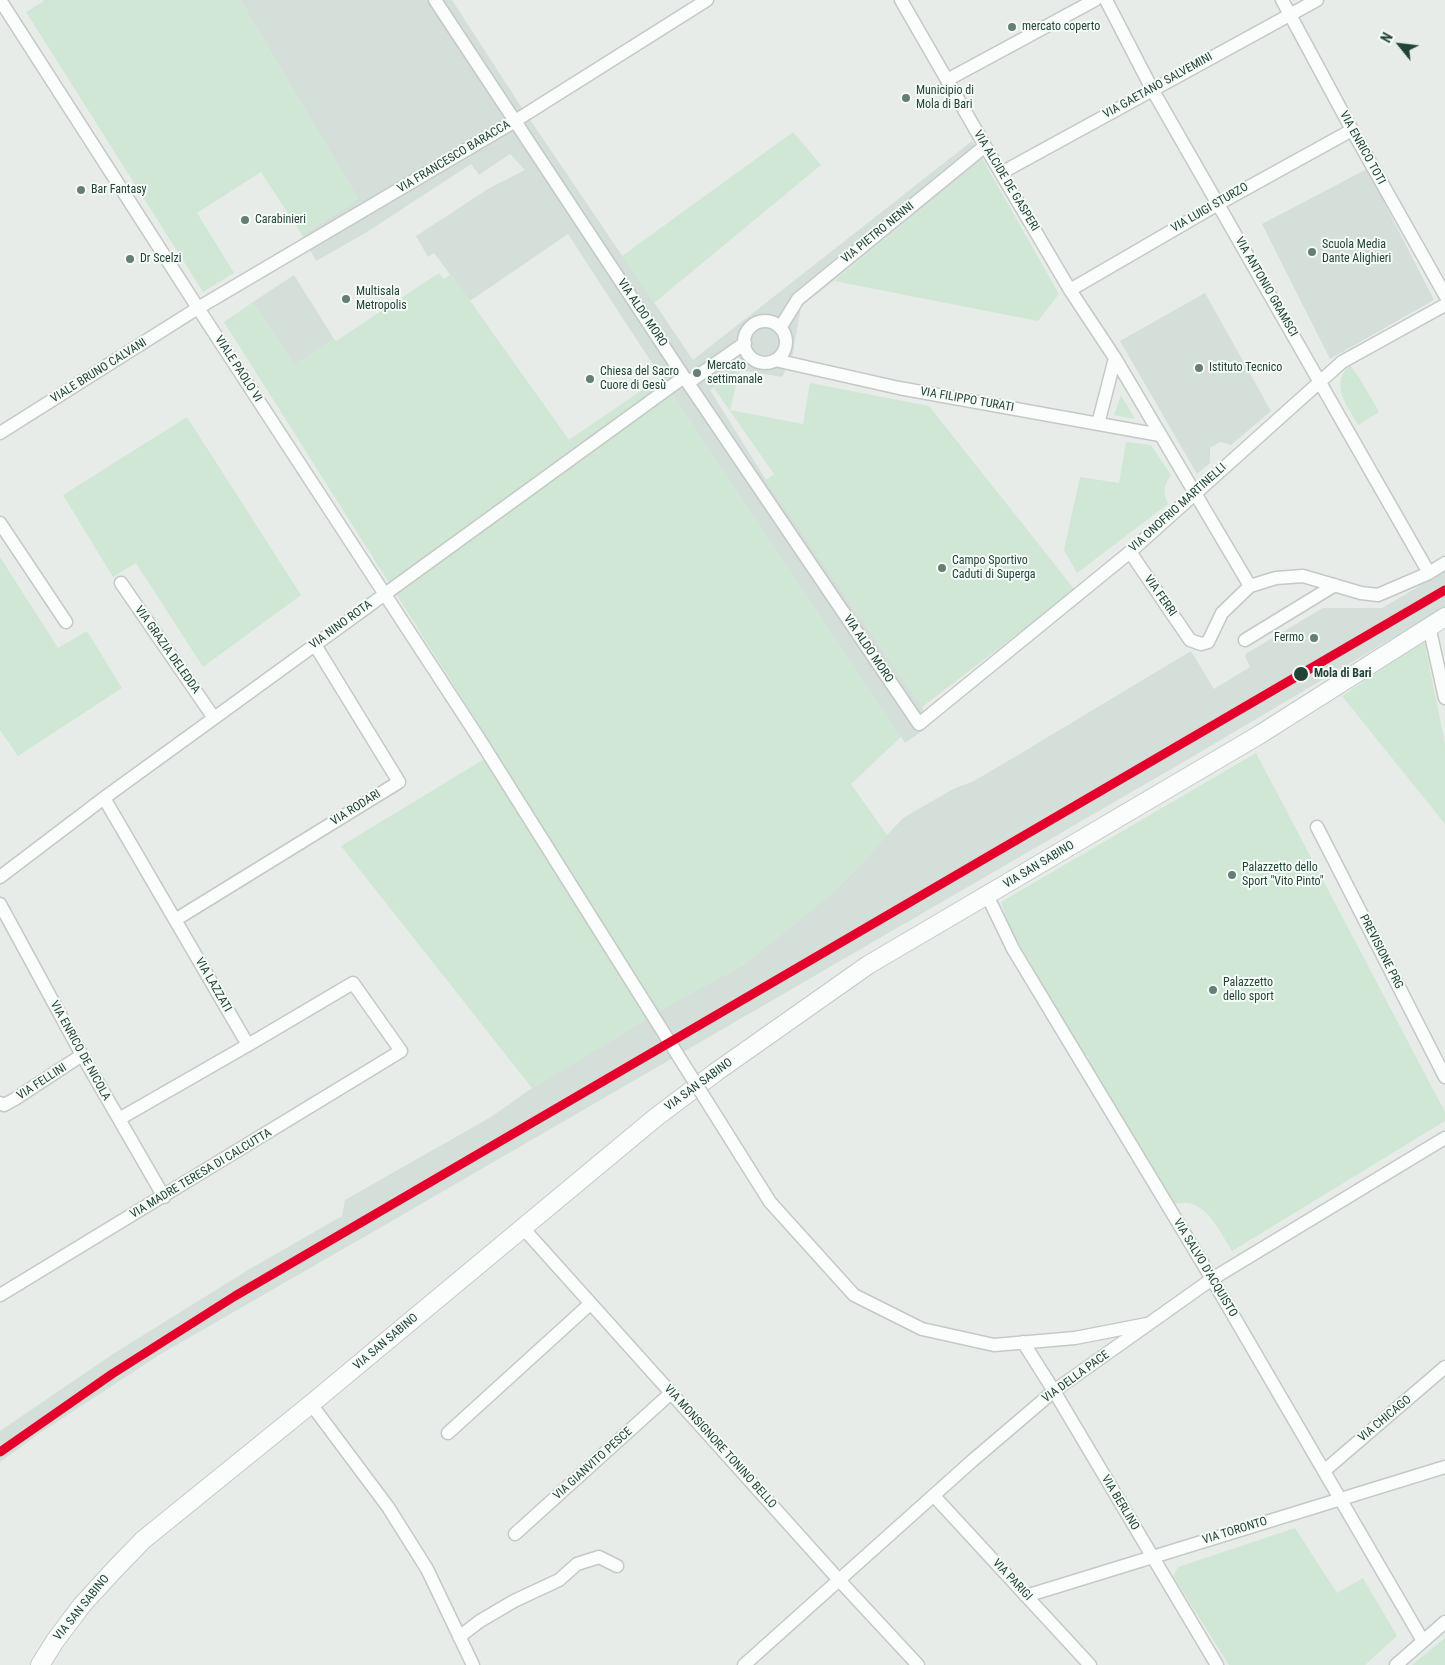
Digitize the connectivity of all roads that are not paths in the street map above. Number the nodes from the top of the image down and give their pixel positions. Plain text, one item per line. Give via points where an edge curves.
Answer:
1 (0, 0) edge
2 (435, 0) edge
3 (707, 0) edge
4 (901, 0) edge
5 (1095, 0) edge
6 (1106, 0) edge
7 (1282, 0) edge
8 (1317, 0) edge
9 (1289, 14) junction
10 (947, 80) junction
11 (1152, 89) junction
12 (515, 121) junction
13 (1352, 130) junction
14 (985, 146) junction
15 (1001, 172) junction
16 (1218, 204) junction
17 (1070, 290) junction
18 (1445, 294) edge
19 (1445, 305) edge
20 (198, 308) junction
21 (780, 328) junction
22 (745, 346) junction
23 (1115, 358) junction
24 (775, 360) junction
25 (1321, 382) junction
26 (689, 383) junction
27 (1098, 424) junction
28 (0, 433) edge
29 (1160, 435) junction
30 (1196, 493) junction
31 (0, 523) edge
32 (1130, 552) junction
33 (1445, 563) edge
34 (1428, 573) junction
35 (121, 582) dead end
36 (1335, 585) junction
37 (1250, 586) junction
38 (384, 593) junction
39 (1445, 617) edge
40 (66, 622) dead end
41 (1429, 626) junction
42 (1245, 640) dead end
43 (315, 645) junction
44 (1445, 698) edge
45 (214, 718) junction
46 (919, 724) joint
47 (104, 798) junction
48 (1317, 827) dead end
49 (0, 877) edge
50 (987, 895) junction
51 (0, 904) edge
52 (175, 920) junction
53 (248, 1044) junction
54 (82, 1055) junction
55 (1445, 1077) edge
56 (0, 1104) edge
57 (119, 1120) junction
58 (1445, 1138) edge
59 (164, 1197) junction
60 (523, 1228) junction
61 (1212, 1279) junction
62 (0, 1295) edge
63 (590, 1304) junction
64 (1152, 1323) junction
65 (1022, 1342) junction
66 (1445, 1367) edge
67 (1054, 1391) junction
68 (672, 1393) junction
69 (311, 1404) junction
70 (448, 1433) dead end
71 (1445, 1468) edge
72 (1324, 1470) junction
73 (934, 1496) junction
74 (1342, 1500) junction
75 (515, 1534) dead end
76 (1152, 1556) junction
77 (616, 1566) dead end
78 (839, 1580) junction
79 (1026, 1596) junction
80 (1445, 1622) edge
81 (459, 1637) junction
82 (1424, 1641) junction
83 (40, 1665) edge
84 (473, 1665) edge
85 (744, 1665) edge
86 (918, 1665) edge
87 (1090, 1665) edge
88 (1217, 1665) edge
89 (1396, 1665) edge

1 - 20 street, VIALE PAOLO VI
2 - 12 street, VIA ALDO MORO
3 - 12 street, VIA FRANCESCO BARACCA
4 - 10 street, VIA ALCIDE DE GASPERI
5 - 10 street
6 - 11 street, VIA ANTONIO GRAMSCI
7 - 9 street, VIA ENRICO TOTI
8 - 9 street, VIA GAETANO SALVEMINI
9 - 11 street, VIA GAETANO SALVEMINI
9 - 13 street, VIA ENRICO TOTI
10 - 14 street, VIA ALCIDE DE GASPERI
11 - 15 street, VIA GAETANO SALVEMINI
11 - 16 street, VIA ANTONIO GRAMSCI
12 - 20 street, VIA FRANCESCO BARACCA
12 - 26 street, VIA ALDO MORO
13 - 16 street, VIA LUIGI STURZO
13 - 18 street, VIA ENRICO TOTI
14 - 15 street, VIA ALCIDE DE GASPERI
14 - 21 street, VIA PIETRO NENNI via 798,299
15 - 17 street, VIA ALCIDE DE GASPERI
16 - 17 street, VIA LUIGI STURZO
16 - 25 street, VIA ANTONIO GRAMSCI
17 - 23 street, VIA ALCIDE DE GASPERI
19 - 25 street, VIA ONOFRIO MARTINELLI via 1342,362
20 - 28 street, VIALE BRUNO CALVANI
20 - 38 street, VIALE PAOLO VI
21 - 22 street via 773,323 759,322 748,330
21 - 24 street via 786,336 785,350
22 - 24 street via 755,360
22 - 26 street, VIA NINO ROTA
23 - 27 street
23 - 29 street, VIA ALCIDE DE GASPERI
24 - 27 street, VIA FILIPPO TURATI via 898,388
25 - 30 street, VIA ONOFRIO MARTINELLI
25 - 34 street, VIA ANTONIO GRAMSCI
26 - 38 street, VIA NINO ROTA
26 - 46 street, VIA ALDO MORO
27 - 29 street, VIA FILIPPO TURATI
29 - 30 street, VIA ALCIDE DE GASPERI
30 - 32 street, VIA ONOFRIO MARTINELLI
30 - 37 street, VIA ALCIDE DE GASPERI
31 - 40 street
32 - 37 street, VIA FERRI via 1190,640 1201,644 1208,642 1222,613
32 - 46 street, VIA ONOFRIO MARTINELLI
33 - 34 street
34 - 36 street via 1378,595
35 - 45 street, VIA GRAZIA DELEDDA
36 - 37 street via 1303,576 1276,578
36 - 42 street
38 - 43 street, VIA NINO ROTA
38 - 65 street, VIALE PAOLO VI, bridge via 478,736 770,1202 854,1295 922,1329 994,1345
39 - 41 street, VIA SAN SABINO
41 - 44 street
41 - 50 street, VIA SAN SABINO via 1259,735
43 - 45 street, VIA NINO ROTA
43 - 52 street, VIA RODARI via 399,782
45 - 47 street, VIA NINO ROTA
47 - 49 street, VIA NINO ROTA
47 - 52 street, VIA LAZZATI
48 - 55 street, PREVISIONE PRG
50 - 60 street, VIA SAN SABINO via 868,965 716,1072 655,1118
50 - 61 street, VIA SALVO D'ACQUISTO via 1013,949
51 - 54 street, VIA ENRICO DE NICOLA
52 - 53 street, VIA LAZZATI
53 - 57 street
53 - 59 street, VIA MADRE TERESA DI CALCUTTA via 353,983 401,1051
54 - 56 street, VIA FELLINI via 15,1100
54 - 57 street, VIA ENRICO DE NICOLA
57 - 59 street, VIA ENRICO DE NICOLA
58 - 61 street, VIA DELLA PACE
59 - 62 street, VIA MADRE TERESA DI CALCUTTA
60 - 63 street, VIA MONSIGNORE TONINO BELLO
60 - 69 street, VIA SAN SABINO
61 - 64 street, VIA DELLA PACE
61 - 72 street, VIA SALVO D'ACQUISTO
63 - 68 street, VIA MONSIGNORE TONINO BELLO
63 - 70 street
64 - 65 street, VIALE PAOLO VI via 1075,1338
64 - 67 street, VIA DELLA PACE
65 - 67 street, VIA BERLINO
66 - 72 street, VIA CHICAGO
67 - 73 street, VIA DELLA PACE
67 - 76 street, VIA BERLINO
68 - 75 street, VIA GIANVITO PESCE
68 - 78 street, VIA MONSIGNORE TONINO BELLO
69 - 81 street via 388,1507 427,1569
69 - 83 street, VIA SAN SABINO via 143,1540 82,1605
71 - 74 street, VIA TORONTO
72 - 74 street, VIA SALVO D'ACQUISTO
73 - 78 street, VIA DELLA PACE
73 - 79 street, VIA PARIGI
74 - 76 street, VIA TORONTO
74 - 82 street, VIA SALVO D'ACQUISTO
76 - 79 street, VIA TORONTO
76 - 88 street, VIA BERLINO
77 - 81 street via 599,1557 578,1564 559,1580 514,1601
78 - 85 street, VIA DELLA PACE
78 - 86 street, VIA MONSIGNORE TONINO BELLO
79 - 87 street, VIA PARIGI
80 - 82 street
81 - 84 street
82 - 89 street

